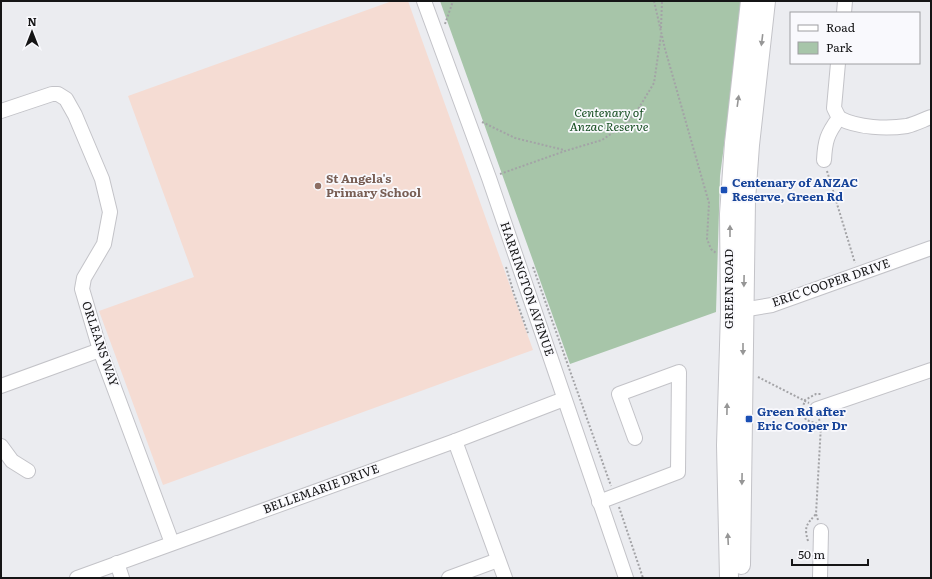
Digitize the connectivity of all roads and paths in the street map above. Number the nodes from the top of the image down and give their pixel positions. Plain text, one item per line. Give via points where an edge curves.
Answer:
1 (424, 1) edge
2 (453, 1) edge
3 (654, 1) edge
4 (662, 1) edge
5 (750, 1) edge
6 (766, 1) edge
7 (845, 1) edge
8 (844, 12) edge
9 (445, 24) dead end
10 (661, 33) junction
11 (838, 64) edge
12 (1, 111) edge
13 (931, 117) edge
14 (839, 118) junction
15 (482, 122) dead end
16 (565, 151) junction
17 (824, 160) joint
18 (500, 174) dead end
19 (931, 248) edge
20 (718, 254) dead end
21 (532, 264) dead end
22 (855, 264) dead end
23 (737, 311) junction
24 (100, 350) junction
25 (931, 370) edge
26 (754, 374) dead end
27 (1, 386) edge
28 (564, 399) junction
29 (817, 409) junction
30 (635, 438) dead end
31 (455, 441) junction
32 (1, 446) edge
33 (28, 471) dead end
34 (615, 496) junction
35 (599, 502) junction
36 (821, 531) joint
37 (172, 543) junction
38 (498, 560) junction
39 (118, 563) junction
40 (77, 578) edge
41 (122, 578) edge
42 (449, 578) edge
43 (504, 578) edge
44 (626, 578) edge
45 (644, 578) edge
46 (729, 578) edge
47 (740, 578) edge
48 (820, 578) edge

1 - 28 street, HARRINGTON AVENUE via 489,178
2 - 9 path
3 - 10 path
4 - 10 path
23 -> 5 main road, GREEN ROAD via 729,214
6 -> 23 main road, GREEN ROAD via 750,145
7 - 8 street
10 - 16 path via 654,83 637,111 626,123 602,140
10 - 20 path via 709,202 707,239 711,249
11 - 14 street via 834,108
12 - 24 street, ORLEANS WAY via 36,98 58,94 66,99 102,179 110,212 104,244 84,278 82,289
13 - 14 street via 909,125 886,127 848,123
14 - 17 street via 825,141
15 - 16 path via 515,138
16 - 18 path
17 - 22 path
19 - 23 street, ERIC COOPER DRIVE via 772,305
21 - 34 path
46 -> 23 main road, GREEN ROAD via 726,446
23 -> 47 main road, GREEN ROAD
24 - 27 street
24 - 37 street, ORLEANS WAY
25 - 29 street
26 - 29 path via 805,400
28 - 31 street, BELLEMARIE DRIVE
28 - 35 street, HARRINGTON AVENUE
29 - 36 path via 821,425 816,514
30 - 34 street via 619,394 679,372 678,472
31 - 37 street, BELLEMARIE DRIVE
31 - 38 street
32 - 33 street via 12,460
34 - 35 street
34 - 45 path
35 - 44 street, HARRINGTON AVENUE
36 - 48 street
37 - 39 street, BELLEMARIE DRIVE
38 - 42 street
38 - 43 street
39 - 40 street, BELLEMARIE DRIVE
39 - 41 street

